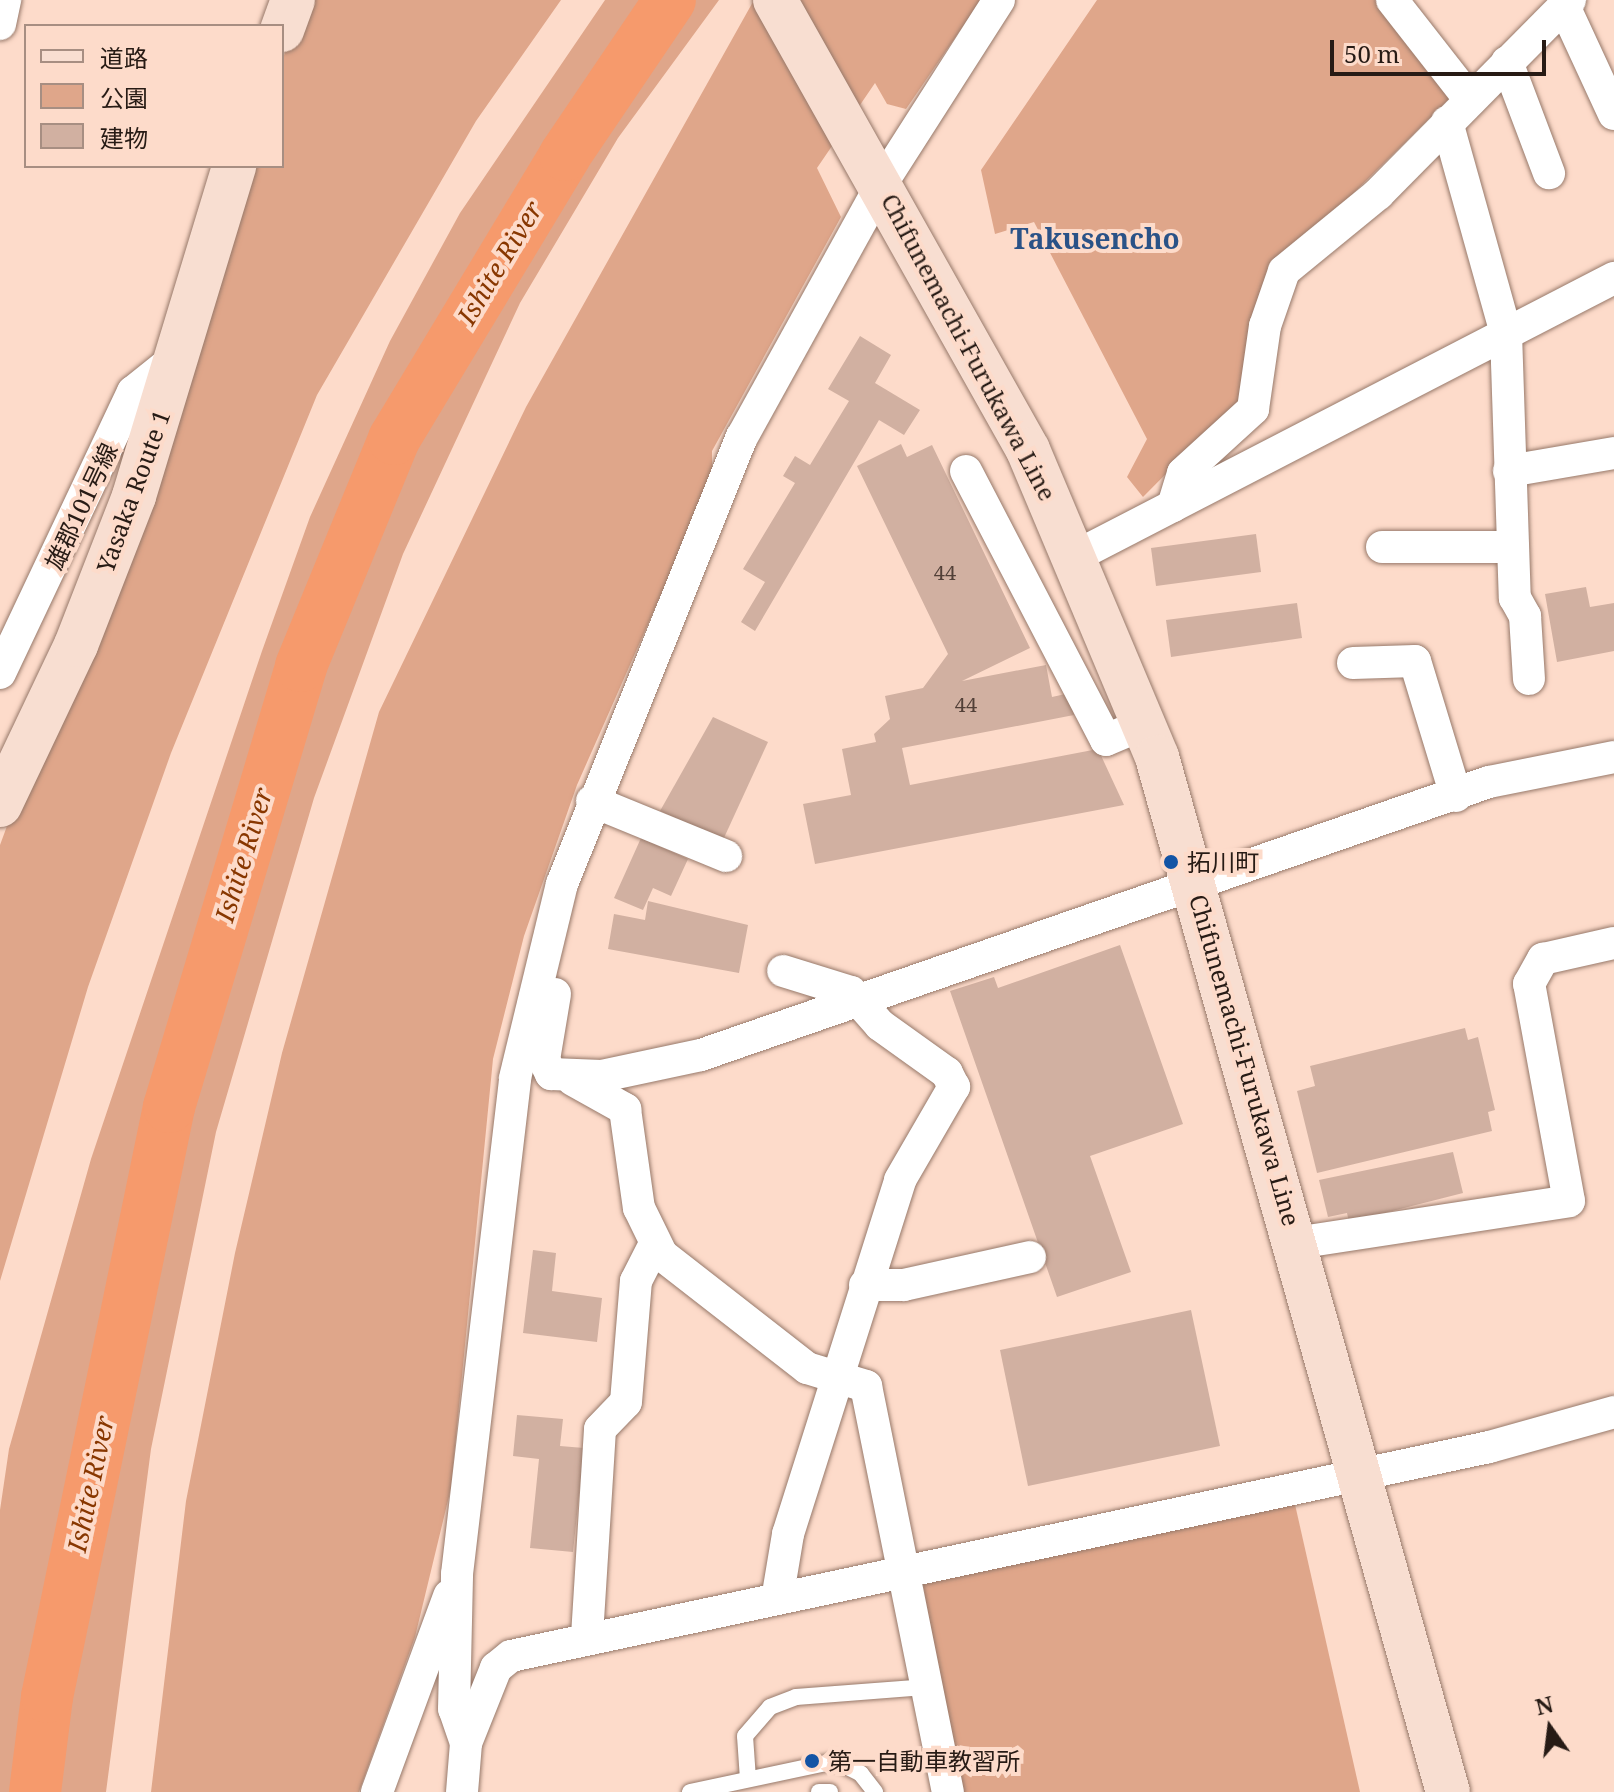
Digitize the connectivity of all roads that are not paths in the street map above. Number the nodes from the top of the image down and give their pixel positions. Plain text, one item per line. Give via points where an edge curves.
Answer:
1 (5, 0) edge
2 (293, 0) edge
3 (775, 0) edge
4 (999, 0) edge
5 (1392, 0) edge
6 (1567, 3) edge
7 (0, 24) edge
8 (284, 25) edge
9 (1602, 55) edge
10 (1507, 62) junction
11 (1458, 111) junction
12 (1614, 114) edge
13 (1551, 154) dead end
14 (233, 168) edge
15 (882, 183) junction
16 (1614, 278) edge
17 (1506, 333) junction
18 (180, 354) junction
19 (1614, 453) edge
20 (966, 471) dead end
21 (1509, 471) junction
22 (1173, 506) junction
23 (1382, 547) dead end
24 (1513, 547) junction
25 (1076, 556) junction
26 (1353, 663) dead end
27 (0, 673) edge
28 (1529, 679) dead end
29 (1144, 724) junction
30 (1614, 757) edge
31 (1456, 796) junction
32 (592, 801) junction
33 (0, 805) edge
34 (726, 856) dead end
35 (1197, 887) junction
36 (550, 923) junction
37 (1614, 943) edge
38 (783, 971) dead end
39 (864, 1001) junction
40 (573, 1080) junction
41 (1296, 1243) junction
42 (654, 1246) junction
43 (1030, 1257) dead end
44 (865, 1285) junction
45 (836, 1376) junction
46 (1614, 1412) edge
47 (1359, 1474) junction
48 (903, 1570) junction
49 (457, 1574) junction
50 (778, 1594) junction
51 (587, 1636) junction
52 (925, 1687) junction
53 (466, 1743) junction
54 (748, 1779) junction
55 (718, 1789) edge
56 (377, 1792) edge
57 (462, 1792) edge
58 (690, 1792) edge
59 (819, 1792) edge
60 (830, 1792) edge
61 (875, 1792) edge
62 (948, 1792) edge
63 (1448, 1792) edge

1 - 7 street
2 - 8 street
3 - 15 street, Chifunemachi-Furukawa Line
4 - 15 street
5 - 11 street
6 - 9 street
6 - 10 street
9 - 12 street
10 - 11 street
10 - 13 street
11 - 17 street
11 - 22 street via 1358,213 1284,271 1265,326 1253,409 1183,473
14 - 18 street, Yasaka Route 1
15 - 25 street, Chifunemachi-Furukawa Line via 1028,450
15 - 32 street via 742,437
16 - 17 street
17 - 21 street
17 - 22 street
18 - 27 street, 雄郡101号線 via 133,392
18 - 33 street, Yasaka Route 1 via 76,645
19 - 21 street
20 - 29 street via 1106,740
21 - 24 street
22 - 25 street
23 - 24 street
24 - 28 street
25 - 29 street, Chifunemachi-Furukawa Line
26 - 31 street via 1415,661
29 - 35 street, Chifunemachi-Furukawa Line
30 - 31 street
31 - 35 street
32 - 34 street
32 - 36 street
35 - 39 street
35 - 41 street, Chifunemachi-Furukawa Line
36 - 40 street via 563,945 544,1060 551,1074
36 - 49 street via 515,1078
37 - 41 street via 1543,959 1529,984 1569,1201
38 - 39 street
39 - 40 street via 701,1055
39 - 44 street via 880,1025 947,1073 954,1087 900,1180
40 - 42 street via 625,1109 639,1208
41 - 47 street, Chifunemachi-Furukawa Line
42 - 45 street via 807,1368
42 - 51 street via 636,1281 626,1402 600,1429
43 - 44 street via 904,1285
44 - 45 street
45 - 48 street via 866,1386
45 - 50 street via 781,1558
46 - 47 street
47 - 48 street
47 - 63 street, Chifunemachi-Furukawa Line
48 - 50 street
48 - 52 street
49 - 53 street via 454,1709
49 - 56 street
50 - 51 street
51 - 53 street via 511,1656 496,1668
52 - 54 lane via 796,1697 770,1707 745,1736
52 - 62 street
53 - 57 street
54 - 55 lane
54 - 61 lane via 836,1761 861,1774
55 - 58 lane
59 - 60 lane

